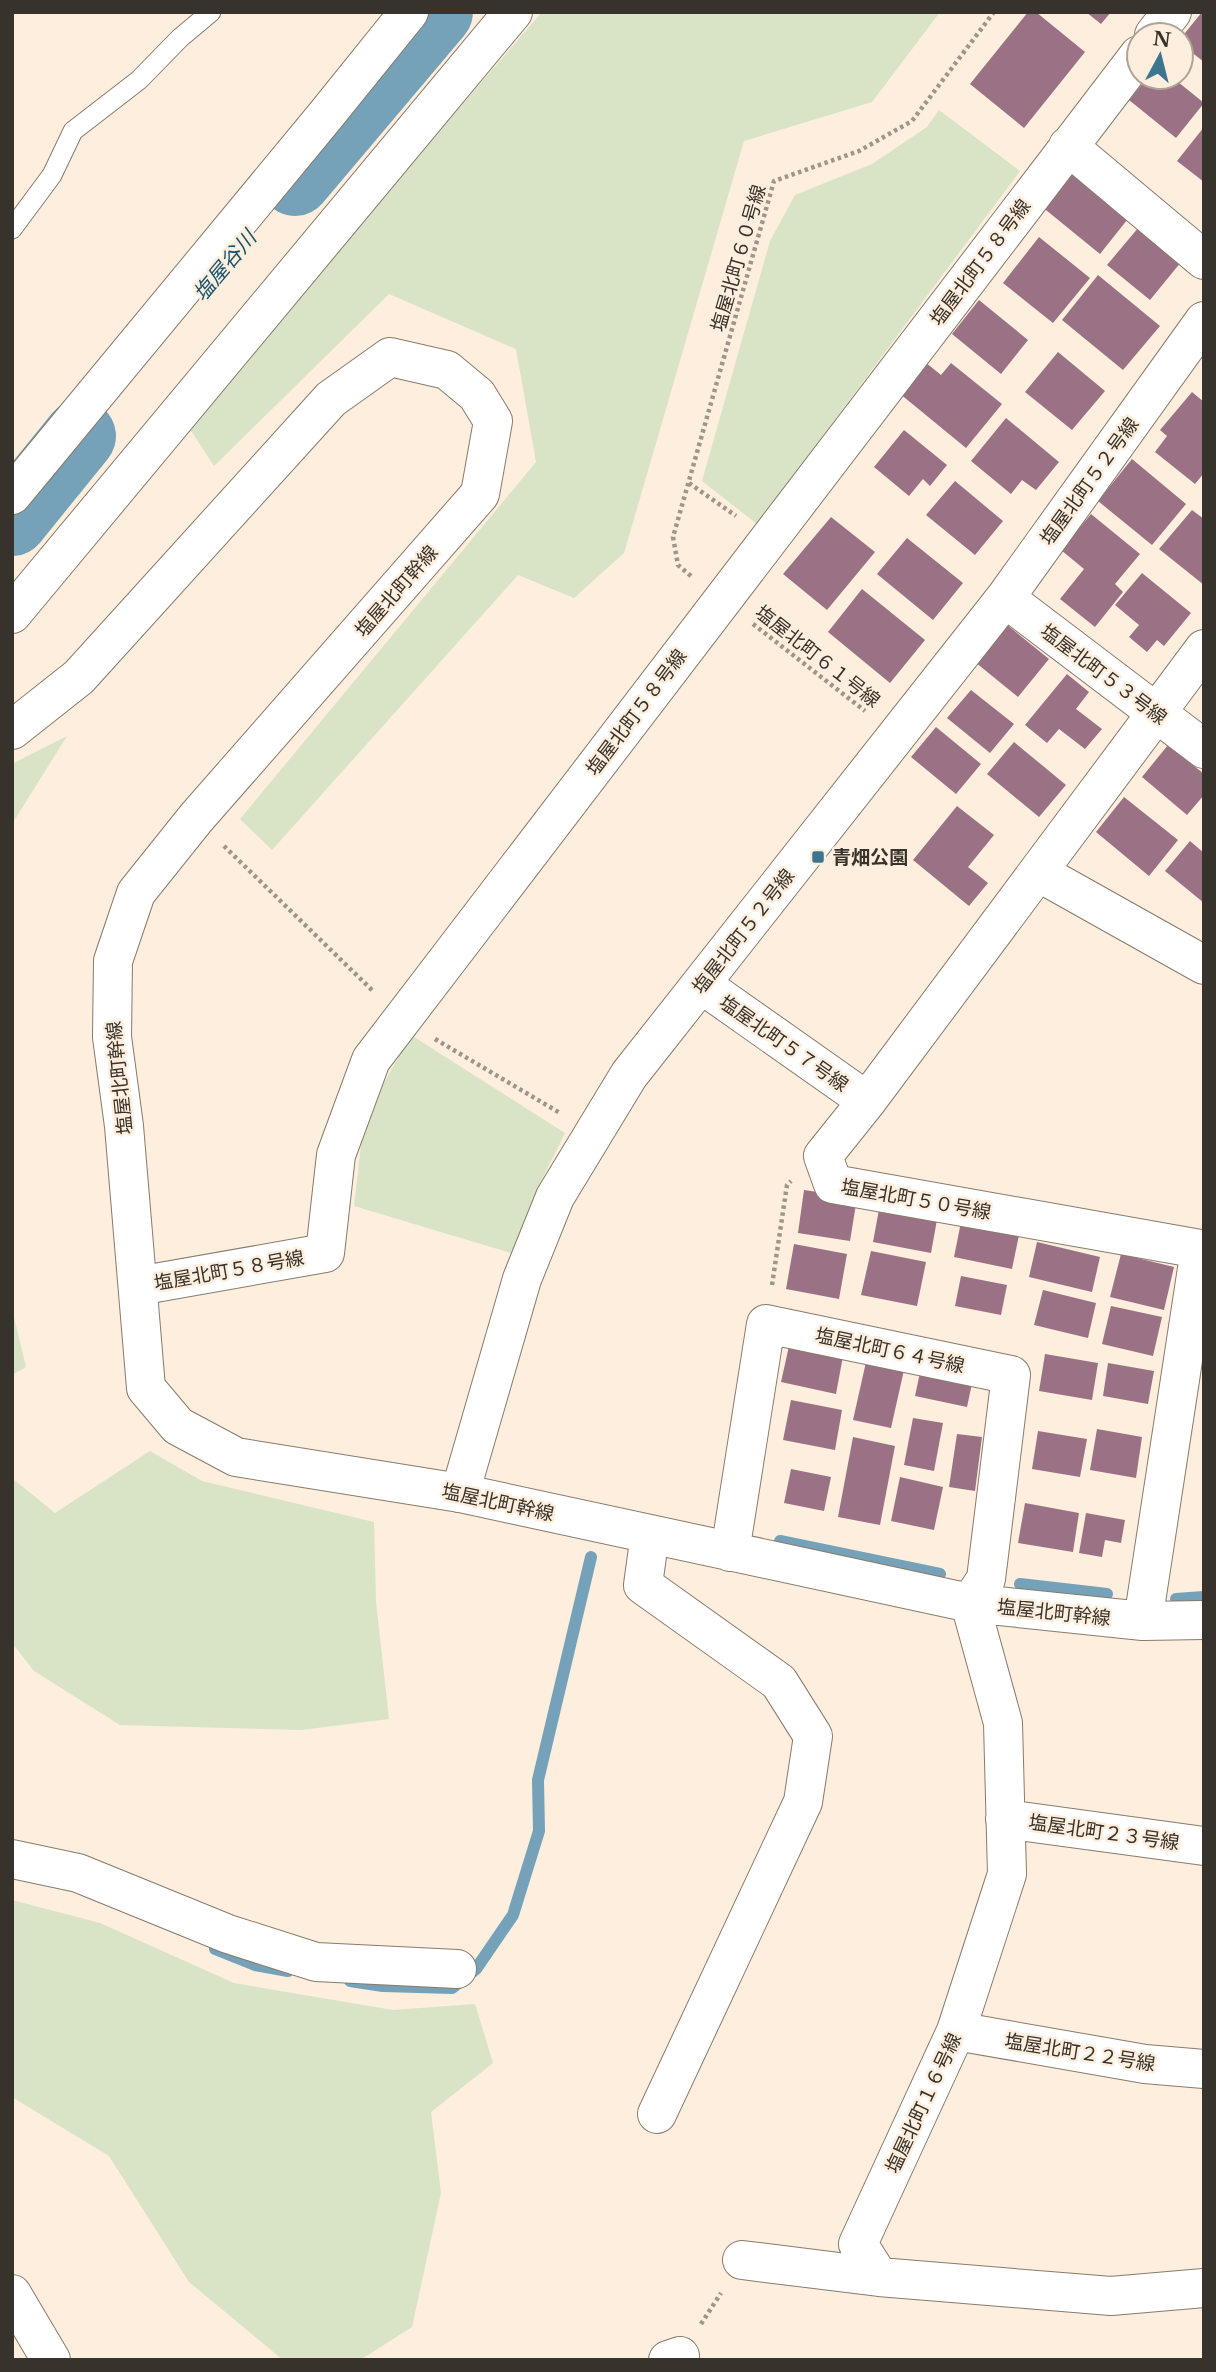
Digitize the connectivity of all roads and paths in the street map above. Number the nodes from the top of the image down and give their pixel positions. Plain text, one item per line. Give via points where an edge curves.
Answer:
1 (211, 12) edge
2 (408, 12) edge
3 (513, 12) edge
4 (994, 12) edge
5 (1125, 73) edge
6 (1068, 146) junction
7 (12, 229) edge
8 (1204, 260) edge
9 (1204, 321) edge
10 (689, 482) junction
11 (12, 495) edge
12 (768, 539) junction
13 (1005, 598) junction
14 (722, 600) junction
15 (12, 614) edge
16 (1204, 649) edge
17 (1156, 714) junction
18 (12, 730) edge
19 (897, 735) junction
20 (1204, 748) edge
21 (1038, 872) junction
22 (1204, 965) edge
23 (701, 984) junction
24 (867, 1101) junction
25 (823, 1156) junction
26 (138, 1286) junction
27 (766, 1324) junction
28 (460, 1493) junction
29 (650, 1534) junction
30 (730, 1552) junction
31 (970, 1603) junction
32 (1204, 1620) edge
33 (1143, 1621) junction
34 (1005, 1819) junction
35 (1204, 1846) edge
36 (12, 1859) edge
37 (457, 1969) dead end
38 (956, 2031) junction
39 (1204, 2069) edge
40 (657, 2114) dead end
41 (742, 2260) joint
42 (879, 2277) junction
43 (1204, 2288) edge
44 (12, 2294) edge
45 (674, 2358) edge
46 (51, 2360) edge

1 - 7 lane via 139,80 73,131 52,175
2 - 11 street
3 - 15 street
4 - 10 path, 塩屋北町６０号線 via 912,121 859,151 774,181
5 - 6 street, 塩屋北町５８号線
6 - 8 street
6 - 12 street, 塩屋北町５８号線
9 - 13 street, 塩屋北町５２号線
10 - 12 path
10 - 14 path, 塩屋北町６０号線 via 673,537 678,565
12 - 14 street, 塩屋北町５８号線
13 - 17 street, 塩屋北町５３号線
13 - 19 street, 塩屋北町５２号線
14 - 19 path, 塩屋北町６１号線
14 - 26 street, 塩屋北町５８号線 via 371,1060 336,1155 326,1253
16 - 17 street, 塩屋北町５０号線
17 - 20 street, 塩屋北町５３号線
17 - 21 street, 塩屋北町５０号線
18 - 26 street, 塩屋北町幹線 via 79,677 331,399 390,357 447,370 477,395 494,421 481,495 195,818 136,892 113,961 112,1037
19 - 23 street, 塩屋北町５２号線
21 - 22 street
21 - 24 street, 塩屋北町５０号線
23 - 24 street, 塩屋北町５７号線
23 - 28 street, 塩屋北町５２号線 via 629,1074 555,1197 522,1279
24 - 25 street, 塩屋北町５０号線
25 - 27 path via 787,1185
25 - 33 street, 塩屋北町５０号線 via 833,1184 1200,1249
26 - 28 street, 塩屋北町幹線 via 146,1388 178,1426 236,1457
27 - 30 street
27 - 31 street, 塩屋北町６４号線 via 1011,1375 985,1579
28 - 29 street, 塩屋北町幹線
29 - 30 street, 塩屋北町幹線
29 - 40 street via 643,1585 779,1682 813,1737 803,1802
30 - 31 street, 塩屋北町幹線
31 - 33 street, 塩屋北町幹線
31 - 34 street, 塩屋北町１６号線 via 1003,1723
32 - 33 street, 塩屋北町幹線
34 - 35 street, 塩屋北町２３号線
34 - 38 street, 塩屋北町１６号線 via 1007,1874
36 - 37 street via 78,1873 228,1934 316,1962
38 - 39 street, 塩屋北町２２号線 via 1145,2064
38 - 42 street, 塩屋北町１６号線 via 858,2244
41 - 42 street
41 - 45 path
42 - 43 street via 1111,2296
44 - 46 street

